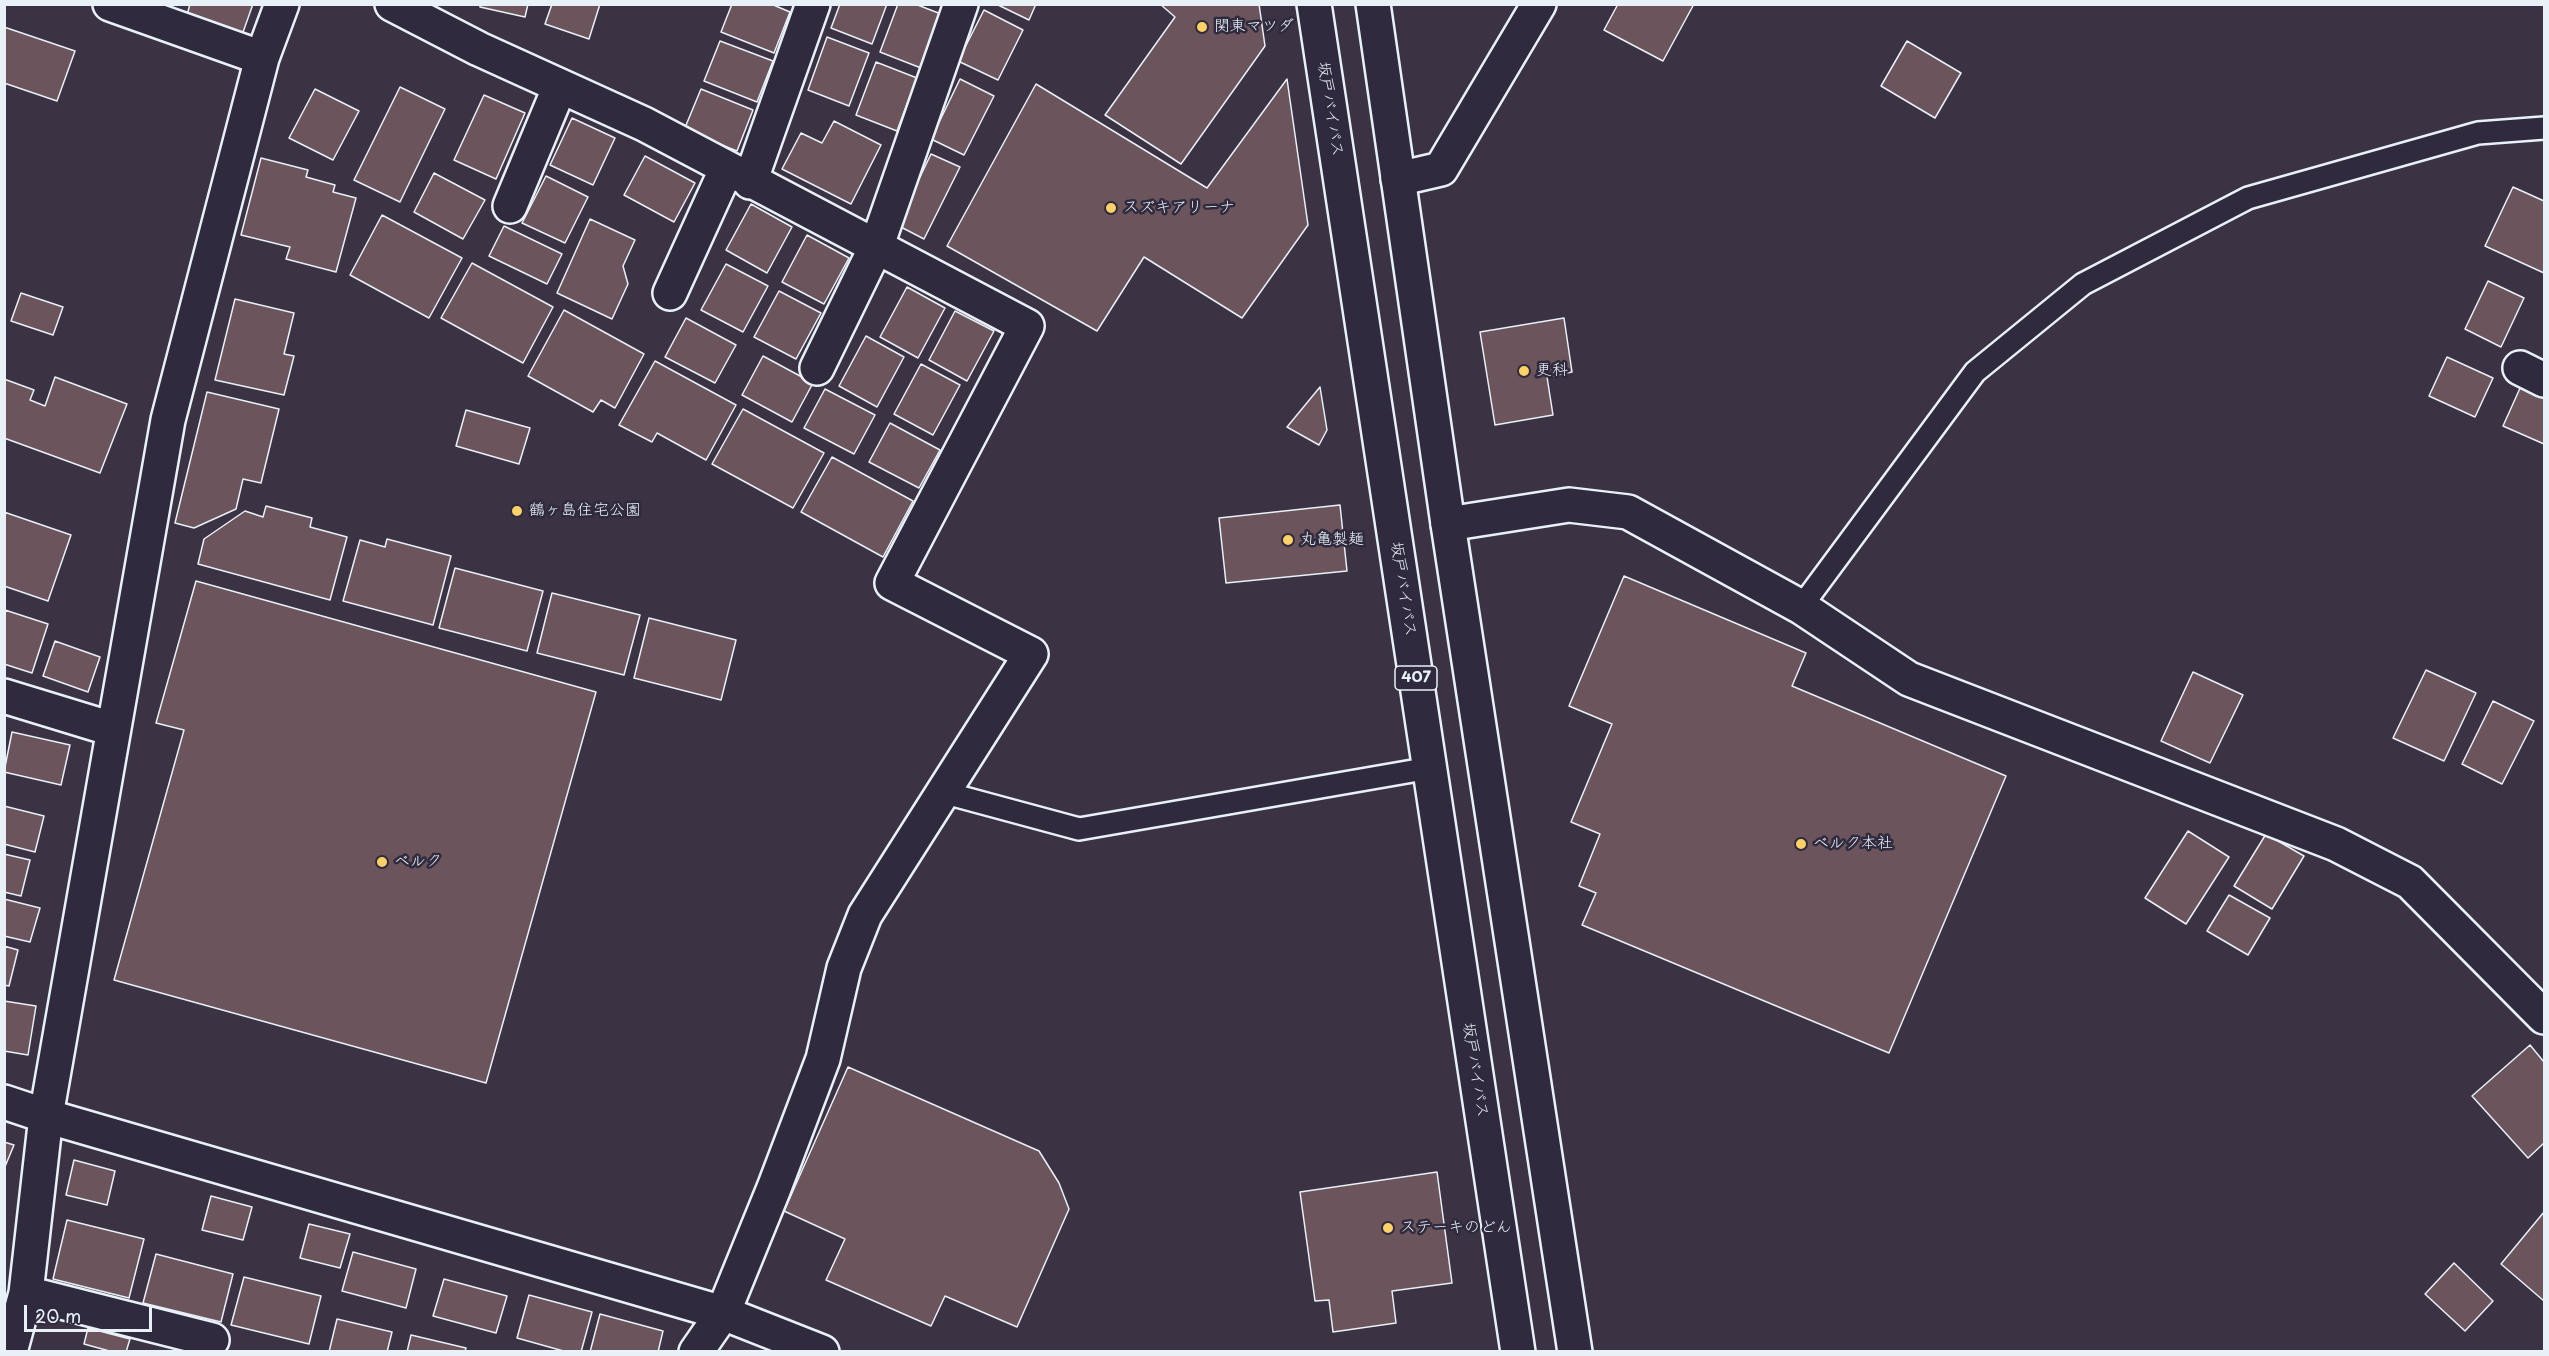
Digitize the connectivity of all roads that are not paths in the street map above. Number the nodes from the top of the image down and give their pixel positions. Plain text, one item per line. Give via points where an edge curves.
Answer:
1 (110, 4) edge
2 (282, 4) edge
3 (392, 4) edge
4 (813, 4) edge
5 (961, 4) edge
6 (1314, 4) edge
7 (1373, 4) edge
8 (1539, 4) edge
9 (262, 58) junction
10 (560, 86) junction
11 (2544, 128) edge
12 (738, 176) junction
13 (1398, 179) junction
14 (510, 206) dead end
15 (877, 245) junction
16 (670, 293) dead end
17 (817, 368) dead end
18 (1448, 524) junction
19 (1801, 607) junction
20 (4, 696) edge
21 (112, 729) junction
22 (1430, 768) junction
23 (942, 792) junction
24 (2544, 1017) edge
25 (4, 1102) edge
26 (46, 1116) junction
27 (26, 1293) junction
28 (723, 1313) junction
29 (212, 1340) dead end
30 (10, 1352) edge
31 (696, 1352) edge
32 (822, 1352) edge
33 (1518, 1352) edge
34 (1575, 1352) edge

1 - 9 main road
2 - 9 main road
3 - 10 main road
4 - 12 main road
5 - 15 main road
6 - 22 main road, 坂戸バイパス / 407
7 - 13 main road
8 - 13 main road via 1441,169
9 - 21 main road via 168,420
10 - 12 main road via 644,124
10 - 14 main road
11 - 19 lane via 2478,133 2248,198 2083,284 1976,372
12 - 15 main road
12 - 16 main road
13 - 18 main road
15 - 17 main road
15 - 23 main road via 1027,326 892,583 1031,654
18 - 19 main road via 1569,505 1628,512
18 - 34 main road
19 - 24 main road via 1910,679 2336,844 2410,882
20 - 21 main road
21 - 26 main road
22 - 23 lane via 1079,829
22 - 33 main road, 坂戸バイパス / 407
23 - 28 main road via 865,915 844,968 823,1059
25 - 26 main road
26 - 27 main road
26 - 28 main road
27 - 29 main road
27 - 30 main road
28 - 31 main road
28 - 32 main road

